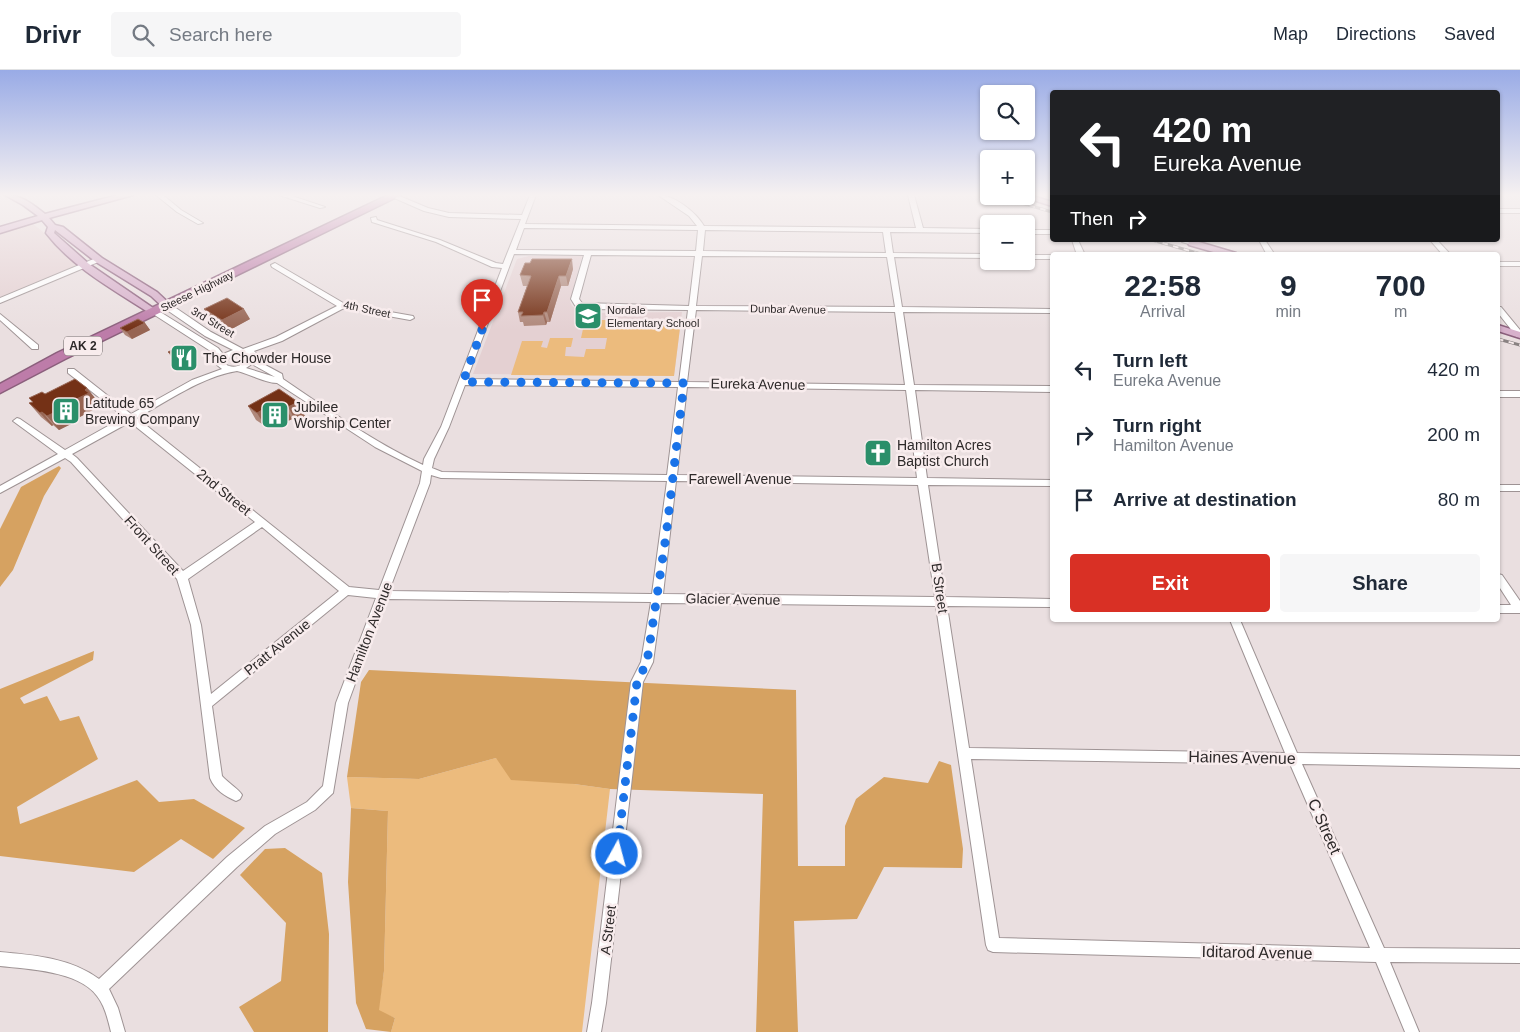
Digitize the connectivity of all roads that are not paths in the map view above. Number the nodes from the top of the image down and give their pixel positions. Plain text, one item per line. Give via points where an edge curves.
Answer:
1 (55, 240) edge
2 (73, 240) edge
3 (289, 240) edge
4 (298, 240) edge
5 (438, 240) edge
6 (516, 240) edge
7 (701, 240) edge
8 (887, 240) edge
9 (1188, 242) edge
10 (1435, 242) edge
11 (511, 252) junction
12 (1223, 252) edge
13 (1444, 252) edge
14 (588, 253) junction
15 (699, 254) junction
16 (889, 256) junction
17 (980, 256) edge
18 (1035, 257) edge
19 (1050, 257) edge
20 (99, 260) junction
21 (1500, 264) edge
22 (1520, 264) edge
23 (85, 266) junction
24 (275, 266) dead end
25 (506, 266) junction
26 (0, 302) edge
27 (164, 302) junction
28 (343, 306) junction
29 (692, 308) junction
30 (150, 309) junction
31 (898, 310) junction
32 (1050, 311) edge
33 (1500, 311) edge
34 (0, 316) edge
35 (410, 318) dead end
36 (1500, 329) edge
37 (1520, 335) edge
38 (279, 339) junction
39 (35, 346) dead end
40 (244, 351) junction
41 (253, 360) junction
42 (222, 361) junction
43 (238, 369) junction
44 (228, 370) junction
45 (71, 371) dead end
46 (0, 379) edge
47 (280, 380) junction
48 (198, 381) junction
49 (463, 382) junction
50 (684, 383) junction
51 (911, 386) junction
52 (0, 389) edge
53 (1050, 389) edge
54 (1500, 394) edge
55 (1520, 394) edge
56 (130, 418) junction
57 (17, 421) dead end
58 (64, 454) junction
59 (427, 471) junction
60 (671, 478) junction
61 (923, 481) junction
62 (1050, 483) edge
63 (1500, 488) edge
64 (1520, 488) edge
65 (0, 490) edge
66 (261, 523) junction
67 (182, 577) junction
68 (1500, 581) edge
69 (346, 591) junction
70 (384, 595) junction
71 (657, 597) junction
72 (942, 602) junction
73 (1050, 603) edge
74 (1500, 609) edge
75 (1520, 609) edge
76 (1236, 622) edge
77 (207, 704) junction
78 (964, 753) junction
79 (1295, 758) junction
80 (1520, 762) edge
81 (236, 795) dead end
82 (993, 945) joint
83 (1381, 954) junction
84 (1520, 956) edge
85 (0, 959) edge
86 (100, 988) junction
87 (118, 1032) edge
88 (594, 1032) edge
89 (1412, 1032) edge

1 - 23 main road, 3rd Street
2 - 20 main road, 3rd Street
3 - 27 highway, Steese Highway / AK 2
4 - 27 highway, Steese Highway / AK 2
5 - 25 street via 495,265
6 - 11 street, Hamilton Avenue
7 - 15 street, A Street
8 - 16 street, B Street
9 - 12 main road
10 - 13 street
11 - 14 street
11 - 25 street, Hamilton Avenue
14 - 15 street
14 - 29 street, Dunbar Avenue via 575,299 579,305
15 - 16 street
15 - 29 street, A Street
16 - 17 street
16 - 31 street, B Street
18 - 19 street
20 - 23 street
20 - 27 main road, 3rd Street
21 - 22 street
23 - 26 street
23 - 30 main road, 3rd Street
24 - 28 street, 4th Street
25 - 49 street, Hamilton Avenue
27 - 30 highway, Steese Highway / AK 2
27 - 40 street, 3rd Street via 208,334
28 - 35 street, 4th Street
28 - 38 street
29 - 31 street, Dunbar Avenue
29 - 50 street, A Street
30 - 42 street, 3rd Street via 215,350
30 - 46 highway, Steese Highway / AK 2
30 - 52 highway, Steese Highway / AK 2
31 - 32 street, Dunbar Avenue
31 - 51 street, B Street
33 - 37 street
34 - 39 street
36 - 37 main road
38 - 40 street
38 - 41 street
40 - 41 street, 3rd Street via 252,353
40 - 42 street via 233,352
41 - 43 street
41 - 47 street via 279,376
42 - 44 street, 3rd Street via 222,367
42 - 48 street
43 - 44 street
43 - 47 street
44 - 48 street
45 - 56 street, 2nd Street
47 - 59 street via 385,450
48 - 56 street
49 - 50 street, Eureka Avenue
49 - 59 street, Hamilton Avenue
50 - 51 street, Eureka Avenue
50 - 60 street, A Street
51 - 53 street, Eureka Avenue
51 - 61 street, B Street
54 - 55 street
56 - 58 street
56 - 66 street, 2nd Street
57 - 58 street, Front Street
58 - 65 street
58 - 67 street, Front Street via 74,460
59 - 60 street, Farewell Avenue via 441,475
59 - 70 street, Hamilton Avenue
60 - 61 street, Farewell Avenue
60 - 71 street, A Street
61 - 62 street, Farewell Avenue
61 - 72 street, B Street
63 - 64 street
66 - 67 street
66 - 69 street, 2nd Street
67 - 77 street, Front Street via 196,625
68 - 75 street
69 - 70 street
69 - 77 street, Pratt Avenue
70 - 71 street, Glacier Avenue
70 - 86 street, Hamilton Avenue via 342,703 329,789 311,806 270,830 232,862
71 - 72 street, Glacier Avenue
71 - 88 street, A Street via 647,662 637,682
72 - 73 street, Glacier Avenue
72 - 78 street, B Street
74 - 75 street
76 - 79 street, C Street
77 - 81 street, Front Street via 216,778
78 - 79 street, Haines Avenue
78 - 82 street, B Street
79 - 80 street, Haines Avenue
79 - 83 street, C Street
82 - 83 street, Iditarod Avenue
83 - 84 street, Iditarod Avenue
83 - 89 street, C Street
85 - 86 street via 75,972
86 - 87 street via 116,1017

